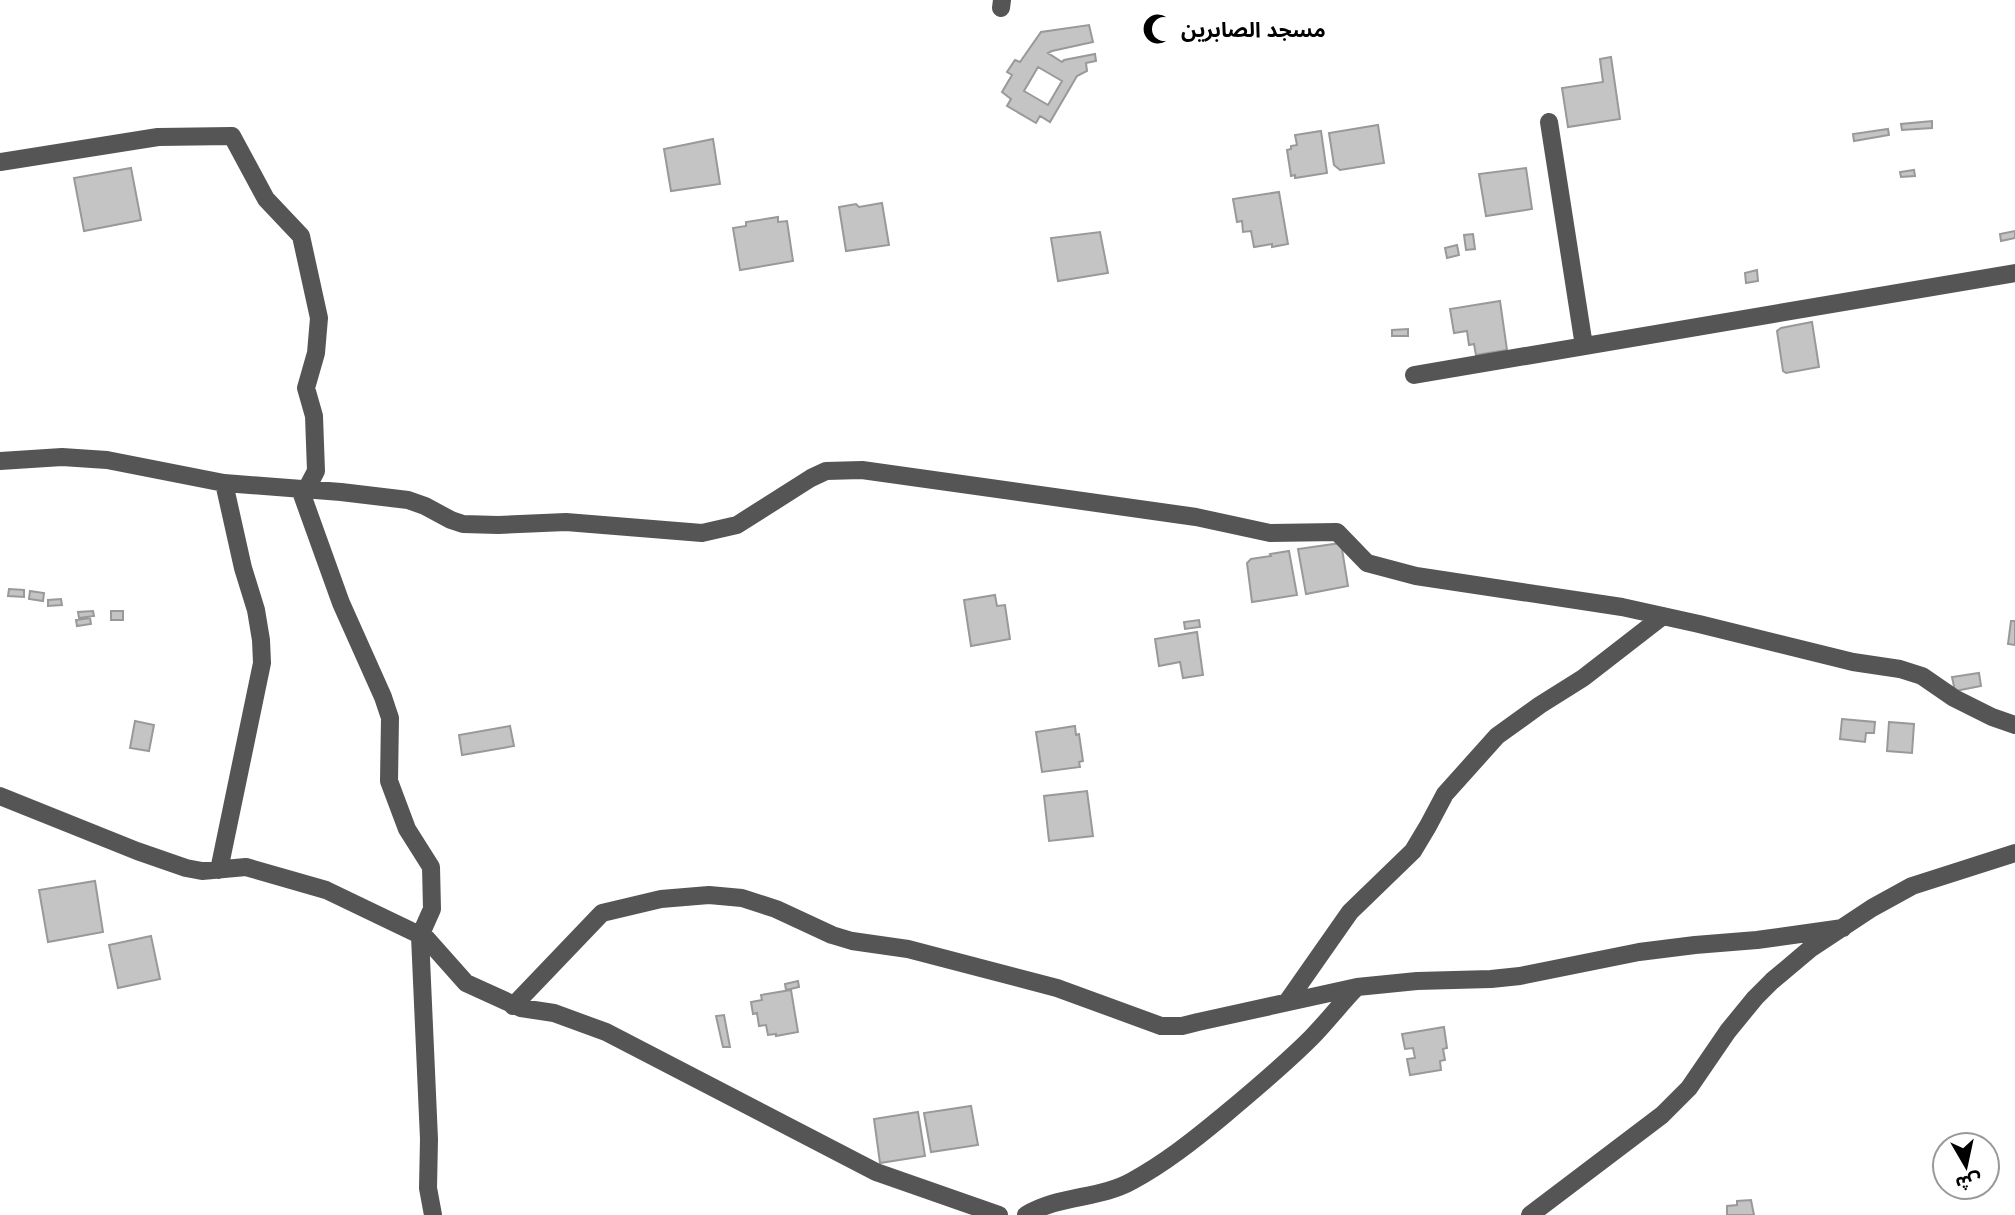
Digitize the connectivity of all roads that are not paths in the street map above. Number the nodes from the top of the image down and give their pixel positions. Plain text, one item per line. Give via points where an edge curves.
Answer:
1 (1549, 122) dead end
2 (0, 162) edge
3 (2015, 273) edge
4 (1584, 346) junction
5 (1414, 375) dead end
6 (0, 461) edge
7 (224, 484) junction
8 (303, 489) junction
9 (1663, 616) junction
10 (2015, 725) edge
11 (0, 796) edge
12 (2015, 853) edge
13 (219, 870) junction
14 (1843, 928) junction
15 (420, 936) junction
16 (1357, 987) junction
17 (1287, 1002) junction
18 (513, 1006) junction
19 (433, 1215) edge
20 (999, 1215) edge
21 (1026, 1215) edge
22 (1530, 1215) edge

1 - 4 street
2 - 8 street via 158,137 232,136 266,198 301,236 319,318 306,388 314,416 316,471
3 - 4 street
4 - 5 street
6 - 7 street via 107,460
7 - 8 street
7 - 13 street via 256,610 262,663
8 - 9 street via 408,500 463,524 566,522 702,533 737,525 826,471 862,470 1183,515 1270,533 1337,532 1367,563 1416,576
8 - 15 street via 341,603 390,718 389,780 407,829 431,867 432,909
9 - 10 street via 1922,676 1954,698
9 - 17 street via 1497,736 1445,794 1413,851 1350,912
11 - 13 street via 186,868
12 - 14 street via 1912,886
13 - 15 street via 246,867 326,890
14 - 16 street via 1661,949 1520,976
14 - 22 street via 1772,981 1728,1031 1689,1088 1662,1115
15 - 18 street via 466,983
15 - 19 street via 428,1188
16 - 17 street
16 - 21 street via 1280,1069 1158,1166 1129,1183
17 - 18 street via 1182,1026 1161,1026 1057,988 929,954 852,941 742,898 709,895 661,899 602,913
18 - 20 street via 554,1013 606,1032 876,1172

